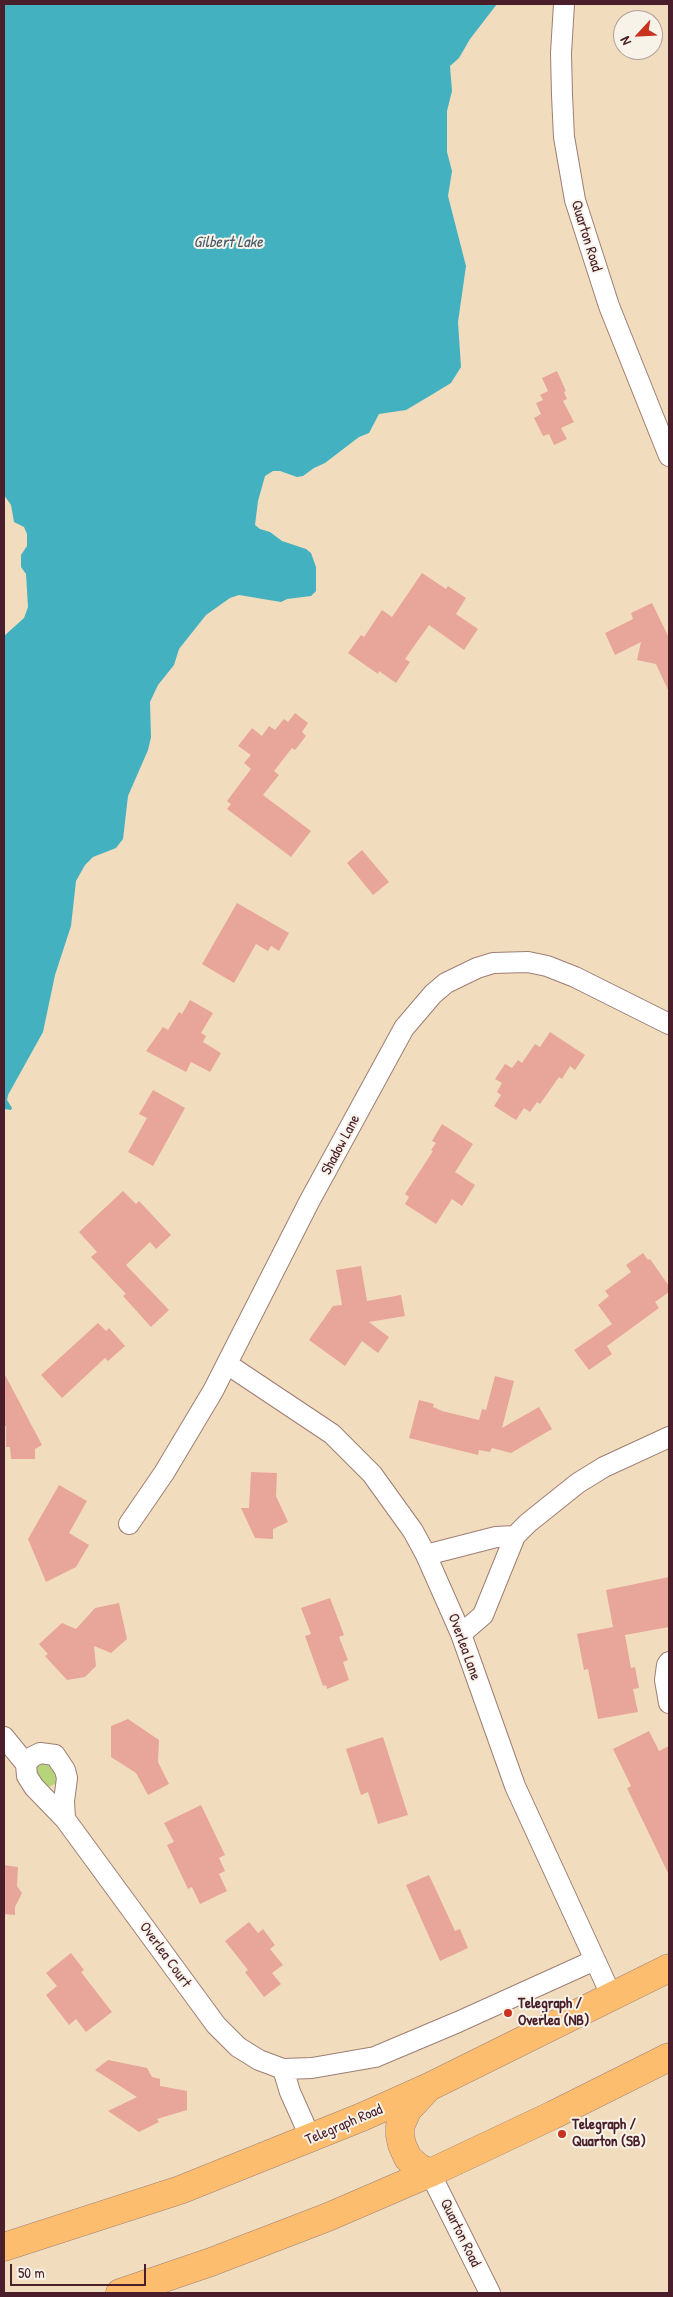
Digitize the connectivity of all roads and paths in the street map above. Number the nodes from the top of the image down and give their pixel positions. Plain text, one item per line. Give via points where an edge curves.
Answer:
1 (564, 4) edge
2 (669, 456) edge
3 (669, 1024) edge
4 (227, 1364) junction
5 (669, 1437) edge
6 (129, 1524) dead end
7 (515, 1536) junction
8 (426, 1555) junction
9 (461, 1634) junction
10 (669, 1662) edge
11 (669, 1703) edge
12 (4, 1737) edge
13 (26, 1764) junction
14 (65, 1819) junction
15 (595, 1960) junction
16 (669, 1968) edge
17 (612, 1997) junction
18 (669, 2057) edge
19 (283, 2069) junction
20 (429, 2087) junction
21 (311, 2138) junction
22 (430, 2173) junction
23 (4, 2247) edge
24 (120, 2293) edge
25 (490, 2293) edge

1 - 2 street, Quarton Road via 561,53 564,137 575,200 609,306
3 - 4 street, Shadow Lane via 574,977 528,962 493,963 446,983 424,1002 404,1028 309,1202
4 - 6 street, Shadow Lane via 198,1417
4 - 8 street, Overlea Lane via 305,1415 348,1449 385,1490
5 - 7 street via 604,1467 578,1483
7 - 8 street via 496,1537
7 - 9 street via 483,1615
8 - 9 street, Overlea Lane
9 - 15 street, Overlea Lane via 514,1786
10 - 11 street via 665,1680
12 - 13 street
13 - 14 street, Overlea Court via 27,1776 34,1787
13 - 14 street via 32,1756 40,1753 55,1755 61,1761 67,1778
14 - 19 street, Overlea Court via 216,2025 238,2047
15 - 17 street, Overlea Lane
15 - 19 street, Overlea Court via 375,2057 312,2068
16 - 17 highway, Telegraph Road
17 - 20 highway, Telegraph Road
18 - 22 highway
19 - 21 street
20 - 21 highway, Telegraph Road
20 - 22 highway via 408,2109 400,2126 400,2135 408,2158
21 - 23 highway, Telegraph Road via 180,2190
22 - 24 highway via 328,2217
22 - 25 street, Quarton Road

